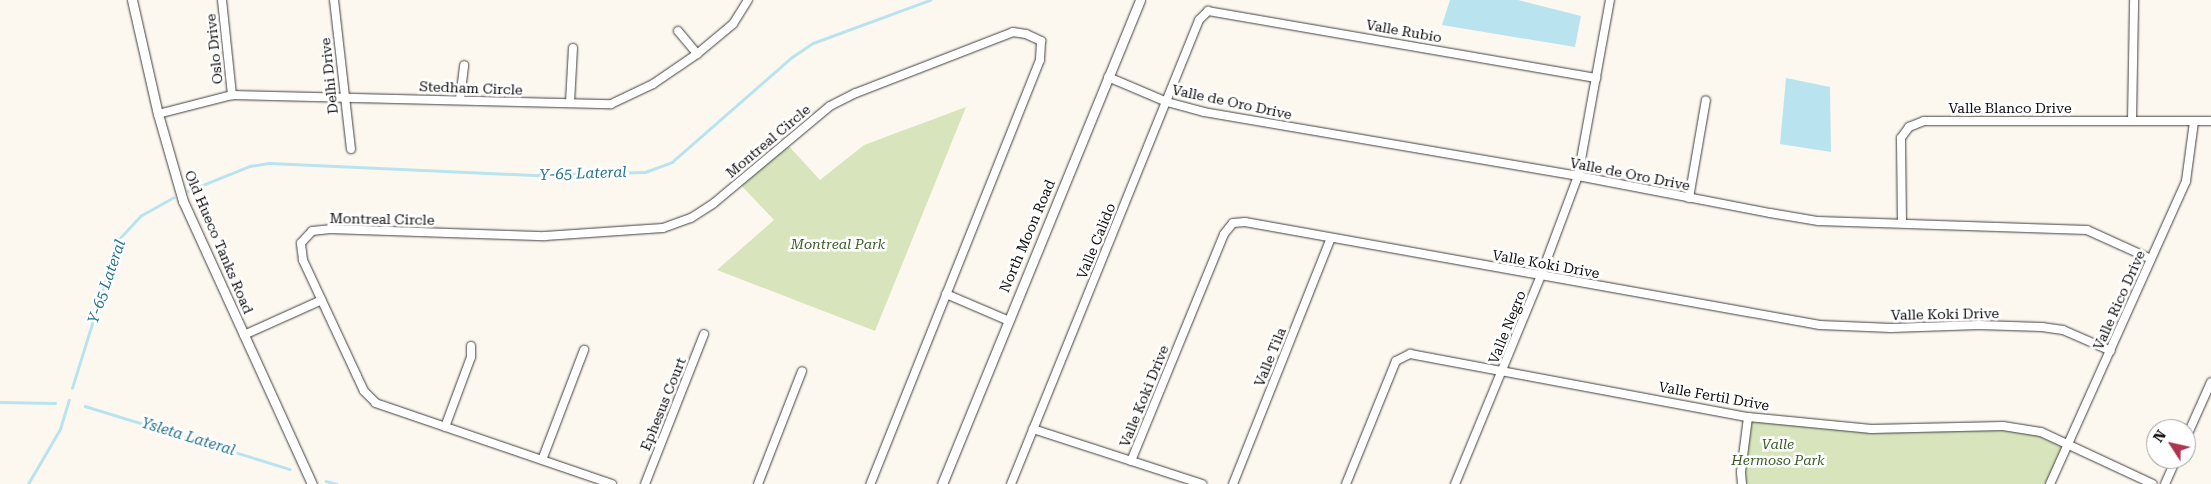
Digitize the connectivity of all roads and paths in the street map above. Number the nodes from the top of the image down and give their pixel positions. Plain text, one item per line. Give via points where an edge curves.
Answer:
1 (132, 0) edge
2 (222, 0) edge
3 (334, 0) edge
4 (748, 0) edge
5 (1140, 0) edge
6 (1610, 0) edge
7 (2134, 0) edge
8 (1208, 11) joint
9 (678, 31) dead end
10 (573, 48) dead end
11 (697, 54) junction
12 (464, 65) dead end
13 (1108, 77) junction
14 (1596, 78) junction
15 (232, 95) junction
16 (343, 96) junction
17 (460, 99) junction
18 (1706, 100) dead end
19 (1167, 102) junction
20 (570, 103) junction
21 (158, 114) junction
22 (2132, 120) junction
23 (2211, 121) edge
24 (2194, 122) junction
25 (351, 148) dead end
26 (1578, 176) junction
27 (1690, 198) junction
28 (1902, 223) junction
29 (1331, 238) junction
30 (2151, 259) junction
31 (1541, 275) junction
32 (946, 294) junction
33 (322, 300) junction
34 (1007, 320) junction
35 (704, 334) dead end
36 (244, 335) junction
37 (470, 346) dead end
38 (584, 350) dead end
39 (2111, 351) junction
40 (1503, 369) junction
41 (802, 371) dead end
42 (2211, 382) edge
43 (1748, 417) junction
44 (2194, 419) edge
45 (445, 427) junction
46 (1033, 429) junction
47 (2068, 444) junction
48 (542, 460) junction
49 (1131, 461) junction
50 (2172, 469) edge
51 (312, 484) edge
52 (612, 484) edge
53 (645, 484) edge
54 (758, 484) edge
55 (870, 484) edge
56 (942, 484) edge
57 (1011, 484) edge
58 (1202, 484) edge
59 (1233, 484) edge
60 (1346, 484) edge
61 (1455, 484) edge
62 (1742, 484) edge
63 (2050, 484) edge
64 (2153, 484) edge
65 (2165, 484) edge

1 - 21 street, Old Hueco Tanks Road
2 - 15 street, Oslo Drive
3 - 16 street, Delhi Drive
4 - 11 street, Stedham Circle via 733,24
5 - 13 street, North Moon Road
6 - 14 street, Valle Negro
7 - 22 street
8 - 14 street, Valle Rubio
8 - 19 street, Valle Calido via 1199,20
9 - 11 street
10 - 20 street
11 - 20 street, Stedham Circle via 667,76 624,99 611,104
12 - 17 street
13 - 19 street, Valle de Oro Drive
13 - 34 street, North Moon Road
14 - 26 street, Valle Negro
15 - 16 street, Stedham Circle
15 - 21 street, Stedham Circle
16 - 17 street, Stedham Circle
16 - 25 street, Delhi Drive
17 - 20 street, Stedham Circle
18 - 27 street
19 - 26 street, Valle de Oro Drive via 1204,112
19 - 46 street, Valle Calido
21 - 36 street, Old Hueco Tanks Road via 183,201
22 - 24 street, Valle Blanco Drive
22 - 28 street, Valle Blanco Drive via 1924,121 1910,127 1901,138
23 - 24 street, Valle Blanco Drive
24 - 30 street, Valle Rico Drive via 2186,181
26 - 27 street, Valle de Oro Drive
26 - 31 street, Valle Negro
27 - 28 street, Valle de Oro Drive via 1818,221
28 - 30 street, Valle de Oro Drive via 2087,230
29 - 31 street, Valle Koki Drive
29 - 49 street, Valle Koki Drive via 1245,222 1233,223 1224,234
29 - 59 street, Valle Tila
30 - 39 street, Valle Rico Drive
31 - 39 street, Valle Koki Drive via 1820,325 1891,328 2011,325 2063,330
31 - 40 street, Valle Negro
32 - 33 street, Montreal Circle via 1040,60 1041,41 1026,34 1014,32 830,106 714,202 691,218 663,228 545,236 312,231 301,243 303,260
32 - 34 street
32 - 55 street, Montreal Circle
33 - 36 street
33 - 45 street, Montreal Circle via 364,391 376,403
34 - 56 street, North Moon Road
35 - 53 street, Ephesus Court
36 - 51 street, Old Hueco Tanks Road
37 - 45 street via 471,357
38 - 48 street
39 - 47 street, Valle Rico Drive
40 - 43 street, Valle Fertil Drive
40 - 60 street, Valle Fertil Drive via 1410,354 1396,361
40 - 61 street, Valle Negro
41 - 54 street
42 - 44 street
43 - 47 street, Valle Fertil Drive via 1872,429 2003,426 2041,432
43 - 62 street via 1740,472
45 - 48 street, Montreal Circle
46 - 49 street
46 - 57 street, Valle Calido
47 - 63 street, Valle Rico Drive
47 - 64 street, Valle Fertil Drive
48 - 52 street, Montreal Circle
49 - 58 street
50 - 65 street

